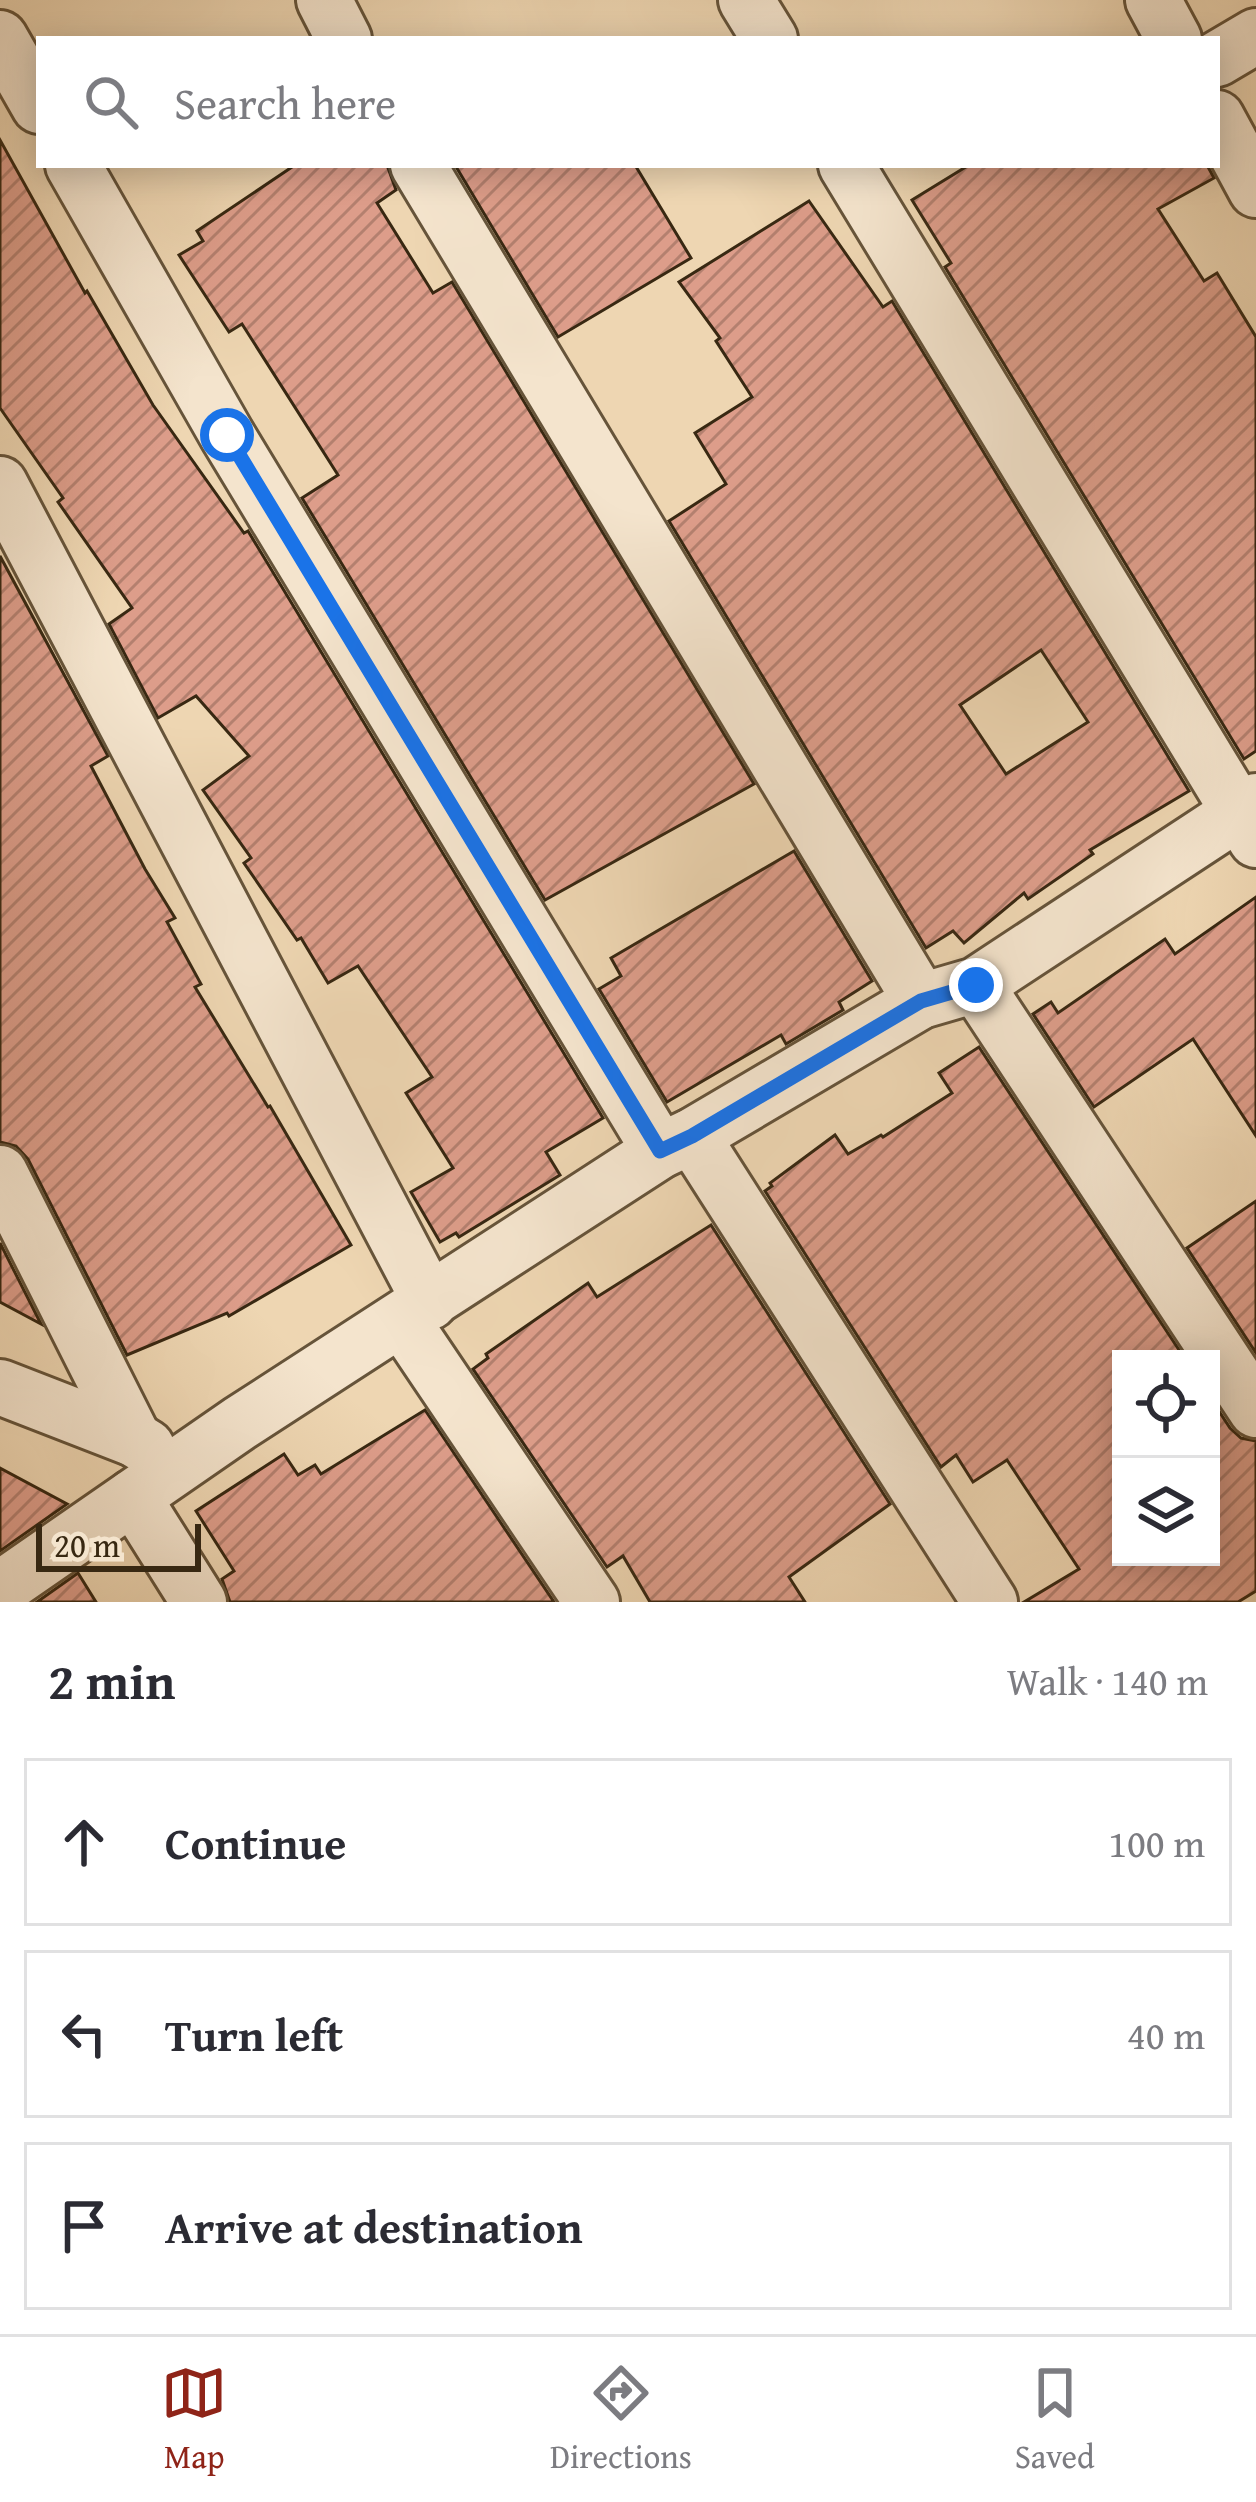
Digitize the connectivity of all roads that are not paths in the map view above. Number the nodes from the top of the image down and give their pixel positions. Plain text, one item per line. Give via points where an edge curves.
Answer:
1 (324, 0) edge
2 (746, 0) edge
3 (1153, 0) edge
4 (342, 36) edge
5 (768, 36) edge
6 (1172, 36) edge
7 (1256, 36) edge
8 (0, 38) edge
9 (1220, 57) edge
10 (36, 101) edge
11 (1220, 124) edge
12 (75, 168) edge
13 (420, 168) edge
14 (848, 168) edge
15 (1256, 190) edge
16 (0, 484) edge
17 (1250, 818) edge
18 (976, 985) junction
19 (921, 1001) junction
20 (676, 1144) junction
21 (0, 1173) edge
22 (416, 1311) junction
23 (0, 1387) edge
24 (1256, 1410) edge
25 (146, 1470) junction
26 (0, 1589) edge
27 (199, 1602) edge
28 (592, 1602) edge
29 (990, 1602) edge

1 - 4 street
2 - 5 street
3 - 6 street
7 - 9 street
8 - 10 street
11 - 15 street
12 - 20 street via 227,435
13 - 19 street
14 - 17 street
16 - 22 street
17 - 18 street
18 - 19 street
18 - 24 street
19 - 20 street
20 - 22 street
20 - 29 street
21 - 25 street
22 - 25 street via 240,1423
22 - 28 street
23 - 25 street
25 - 26 street
25 - 27 street

